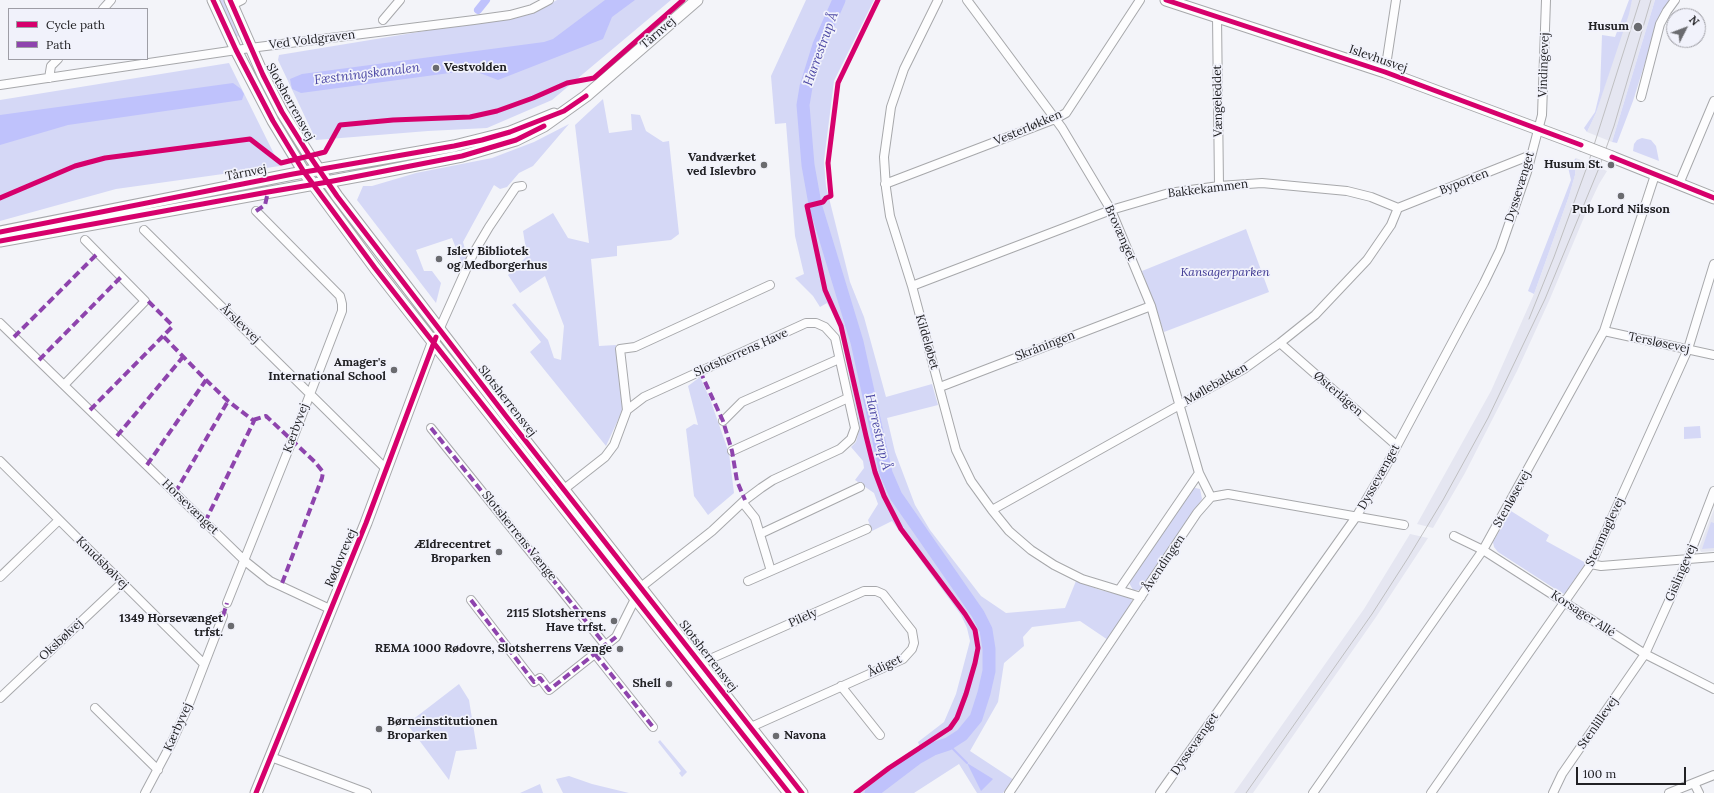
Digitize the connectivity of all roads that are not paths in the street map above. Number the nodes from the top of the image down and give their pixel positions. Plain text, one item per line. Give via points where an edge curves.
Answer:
1 (112, 0) edge
2 (213, 0) edge
3 (400, 0) edge
4 (549, 0) edge
5 (697, 0) edge
6 (938, 0) edge
7 (967, 0) edge
8 (1140, 0) edge
9 (1166, 0) edge
10 (1396, 0) edge
11 (1546, 0) edge
12 (1675, 0) edge
13 (235, 2) edge
14 (104, 8) edge
15 (1217, 16) junction
16 (383, 20) dead end
17 (250, 48) junction
18 (236, 50) junction
19 (57, 60) edge
20 (1386, 72) junction
21 (49, 78) junction
22 (0, 85) edge
23 (1641, 97) dead end
24 (1714, 101) edge
25 (564, 111) junction
26 (1055, 119) junction
27 (1537, 129) junction
28 (1531, 155) junction
29 (319, 170) junction
30 (304, 172) junction
31 (1655, 175) junction
32 (328, 182) junction
33 (313, 184) junction
34 (885, 184) junction
35 (1679, 184) junction
36 (522, 186) dead end
37 (1219, 186) junction
38 (1714, 198) edge
39 (1398, 208) junction
40 (1110, 210) junction
41 (256, 211) dead end
42 (144, 230) dead end
43 (0, 232) edge
44 (85, 240) dead end
45 (0, 241) edge
46 (1714, 264) edge
47 (770, 285) dead end
48 (912, 286) junction
49 (1151, 306) junction
50 (0, 323) edge
51 (439, 330) junction
52 (1604, 331) junction
53 (433, 342) junction
54 (1280, 344) junction
55 (1688, 350) junction
56 (1714, 355) edge
57 (839, 359) junction
58 (65, 384) junction
59 (940, 387) junction
60 (310, 392) junction
61 (848, 398) junction
62 (1180, 405) junction
63 (627, 410) junction
64 (723, 421) dead end
65 (431, 428) dead end
66 (1396, 445) junction
67 (732, 451) dead end
68 (0, 461) edge
69 (386, 469) junction
70 (1199, 473) junction
71 (860, 487) dead end
72 (563, 490) junction
73 (1714, 491) edge
74 (1211, 497) junction
75 (743, 503) junction
76 (992, 510) junction
77 (1356, 517) junction
78 (59, 520) junction
79 (1404, 525) dead end
80 (867, 529) dead end
81 (760, 534) junction
82 (1454, 536) dead end
83 (1483, 550) junction
84 (1714, 557) edge
85 (1688, 559) junction
86 (245, 561) junction
87 (1591, 564) junction
88 (771, 571) junction
89 (0, 577) edge
90 (748, 581) dead end
91 (122, 583) junction
92 (641, 587) junction
93 (1119, 590) junction
94 (1141, 597) junction
95 (634, 599) junction
96 (470, 600) dead end
97 (1564, 602) junction
98 (227, 604) dead end
99 (330, 609) junction
100 (900, 614) joint
101 (223, 616) dead end
102 (606, 646) junction
103 (595, 654) junction
104 (1645, 654) junction
105 (701, 663) junction
106 (204, 664) junction
107 (841, 686) junction
108 (1714, 689) edge
109 (0, 698) edge
110 (95, 708) dead end
111 (654, 727) dead end
112 (751, 727) junction
113 (880, 735) dead end
114 (271, 757) junction
115 (158, 770) junction
116 (1714, 775) edge
117 (1694, 784) junction
118 (145, 793) edge
119 (256, 793) edge
120 (366, 793) edge
121 (789, 793) edge
122 (802, 793) edge
123 (1009, 793) edge
124 (1160, 793) edge
125 (1313, 793) edge
126 (1431, 793) edge
127 (1553, 793) edge
128 (1669, 793) edge
129 (1699, 793) edge

1 - 14 street
2 - 18 street, Slotsherrensvej
3 - 16 street
4 - 17 street, Ved Voldgraven via 532,9 496,17
5 - 25 street, Tårnvej via 586,96
6 - 34 street, Kildeløbet via 904,69 891,107 884,157
7 - 26 street, Brovænget
8 - 26 street, Vesterløkken via 1066,113
9 - 15 street, Islevhusvej
10 - 20 street
11 - 27 street, Vindingevej via 1542,115
12 - 23 street via 1660,24
13 - 17 street, Slotsherrensvej
15 - 20 street, Islevhusvej
15 - 37 street, Vængeleddet
17 - 18 street, Ved Voldgraven
17 - 29 street, Slotsherrensvej via 282,112
18 - 21 street, Ved Voldgraven
18 - 30 street, Slotsherrensvej via 273,121
19 - 21 street via 51,66
20 - 27 street, Islevhusvej
21 - 22 street, Ved Voldgraven
24 - 35 street
25 - 29 street, Tårnvej via 482,140
25 - 32 street, Tårnvej via 544,126 516,140 487,149
26 - 34 street, Vesterløkken
26 - 40 street, Brovænget
27 - 28 street, Dyssevænget
27 - 31 street, Islevhusvej, bridge
28 - 39 street, Byporten
28 - 66 street, Dyssevænget via 1500,250
29 - 30 street, Tårnvej
29 - 32 street, Slotsherrensvej
30 - 33 street, Slotsherrensvej
30 - 43 street, Tårnvej
31 - 35 street, Islevhusvej
31 - 52 street, Stenløsevej
32 - 33 street, Tårnvej
32 - 51 street, Slotsherrensvej
33 - 45 street, Tårnvej
33 - 53 street, Slotsherrensvej
34 - 48 street, Kildeløbet via 890,216
35 - 38 street, Islevhusvej
36 - 51 street, Rødovrevej via 516,187 473,254
37 - 39 street, Bakkekammen via 1262,183 1348,191
37 - 40 street, Bakkekammen via 1169,193
39 - 54 street, Møllebakken via 1391,224 1366,260 1315,315
40 - 48 street, Bakkekammen
40 - 49 street, Brovænget
41 - 60 street, Kærbyvej via 340,296 342,311
42 - 60 street, Årslevvej
44 - 58 street via 145,301
46 - 55 street, Stenmaglevej
47 - 63 street via 635,347 620,350
48 - 59 street, Kildeløbet
49 - 59 street, Skråningen
49 - 62 street, Brovænget
50 - 58 street, Horsevænget
51 - 53 street, Rødovrevej
51 - 72 street, Slotsherrensvej
52 - 55 street, Tersløsevej
52 - 83 street, Stenløsevej
53 - 69 street, Rødovrevej
53 - 95 street, Slotsherrensvej
54 - 62 street, Møllebakken via 1244,369
54 - 66 street, Østerlågen
55 - 56 street, Tersløsevej
55 - 87 street, Stenmaglevej
57 - 61 street, Slotsherrens Have
57 - 63 street, Slotsherrens Have via 835,338 829,330 816,323 806,323 644,397
57 - 64 street via 742,402
58 - 86 street, Horsevænget
59 - 76 street, Kildeløbet via 956,450 971,481
60 - 69 street, Årslevvej
60 - 86 street, Kærbyvej
61 - 67 street
61 - 75 street, Slotsherrens Have via 855,428 846,446 773,480
62 - 70 street, Brovænget
62 - 76 street, Møllebakken
63 - 72 street via 614,445 605,457
65 - 102 street, Slotsherrens Vænge
66 - 77 street, Dyssevænget
68 - 78 street, Knudsbølvej
69 - 99 street, Rødovrevej
70 - 74 street, Brovænget
70 - 93 street, Åvendingen
71 - 81 street
72 - 92 street, Slotsherrensvej
73 - 85 street, Gislingevej
74 - 77 street via 1228,494
74 - 94 street, Åvendingen via 1197,513
75 - 81 street via 755,518
75 - 92 street, Slotsherrens Have
76 - 93 street, Kildeløbet via 1031,550 1054,565 1082,579
77 - 79 street
77 - 124 street, Dyssevænget
78 - 89 street
78 - 91 street, Knudsbølvej
80 - 88 street
81 - 88 street
82 - 83 street, Korsager Allé
83 - 97 street, Korsager Allé
83 - 125 street, Stenløsevej
84 - 85 street
85 - 87 street via 1601,566
85 - 104 street, Gislingevej
86 - 98 street, Kærbyvej
86 - 99 street, Horsevænget via 270,581
87 - 97 street, Stenmaglevej
88 - 90 street
91 - 106 street, Knudsbølvej
91 - 109 street, Oksbølvej
92 - 95 street
92 - 105 street, Slotsherrensvej
93 - 94 street, Kildeløbet
94 - 123 street, Åvendingen
95 - 102 street via 616,637
95 - 121 street, Slotsherrensvej
96 - 103 street via 534,682 540,678 549,690
97 - 104 street, Korsager Allé
97 - 126 street, Stenmaglevej
99 - 114 street, Rødovrevej
100 - 105 street, Pilely via 883,594 864,591
100 - 107 street, Ådiget via 914,636 912,649 908,655
101 - 106 street, Kærbyvej
102 - 103 street
103 - 111 street
104 - 108 street, Korsager Allé
104 - 127 street, Stenlillevej via 1562,774
105 - 112 street, Slotsherrensvej
106 - 115 street, Kærbyvej
107 - 112 street, Ådiget
107 - 113 street
110 - 115 street
112 - 122 street, Slotsherrensvej
114 - 119 street, Rødovrevej
114 - 120 street
115 - 118 street, Kærbyvej
116 - 117 street
117 - 128 street
117 - 129 street

